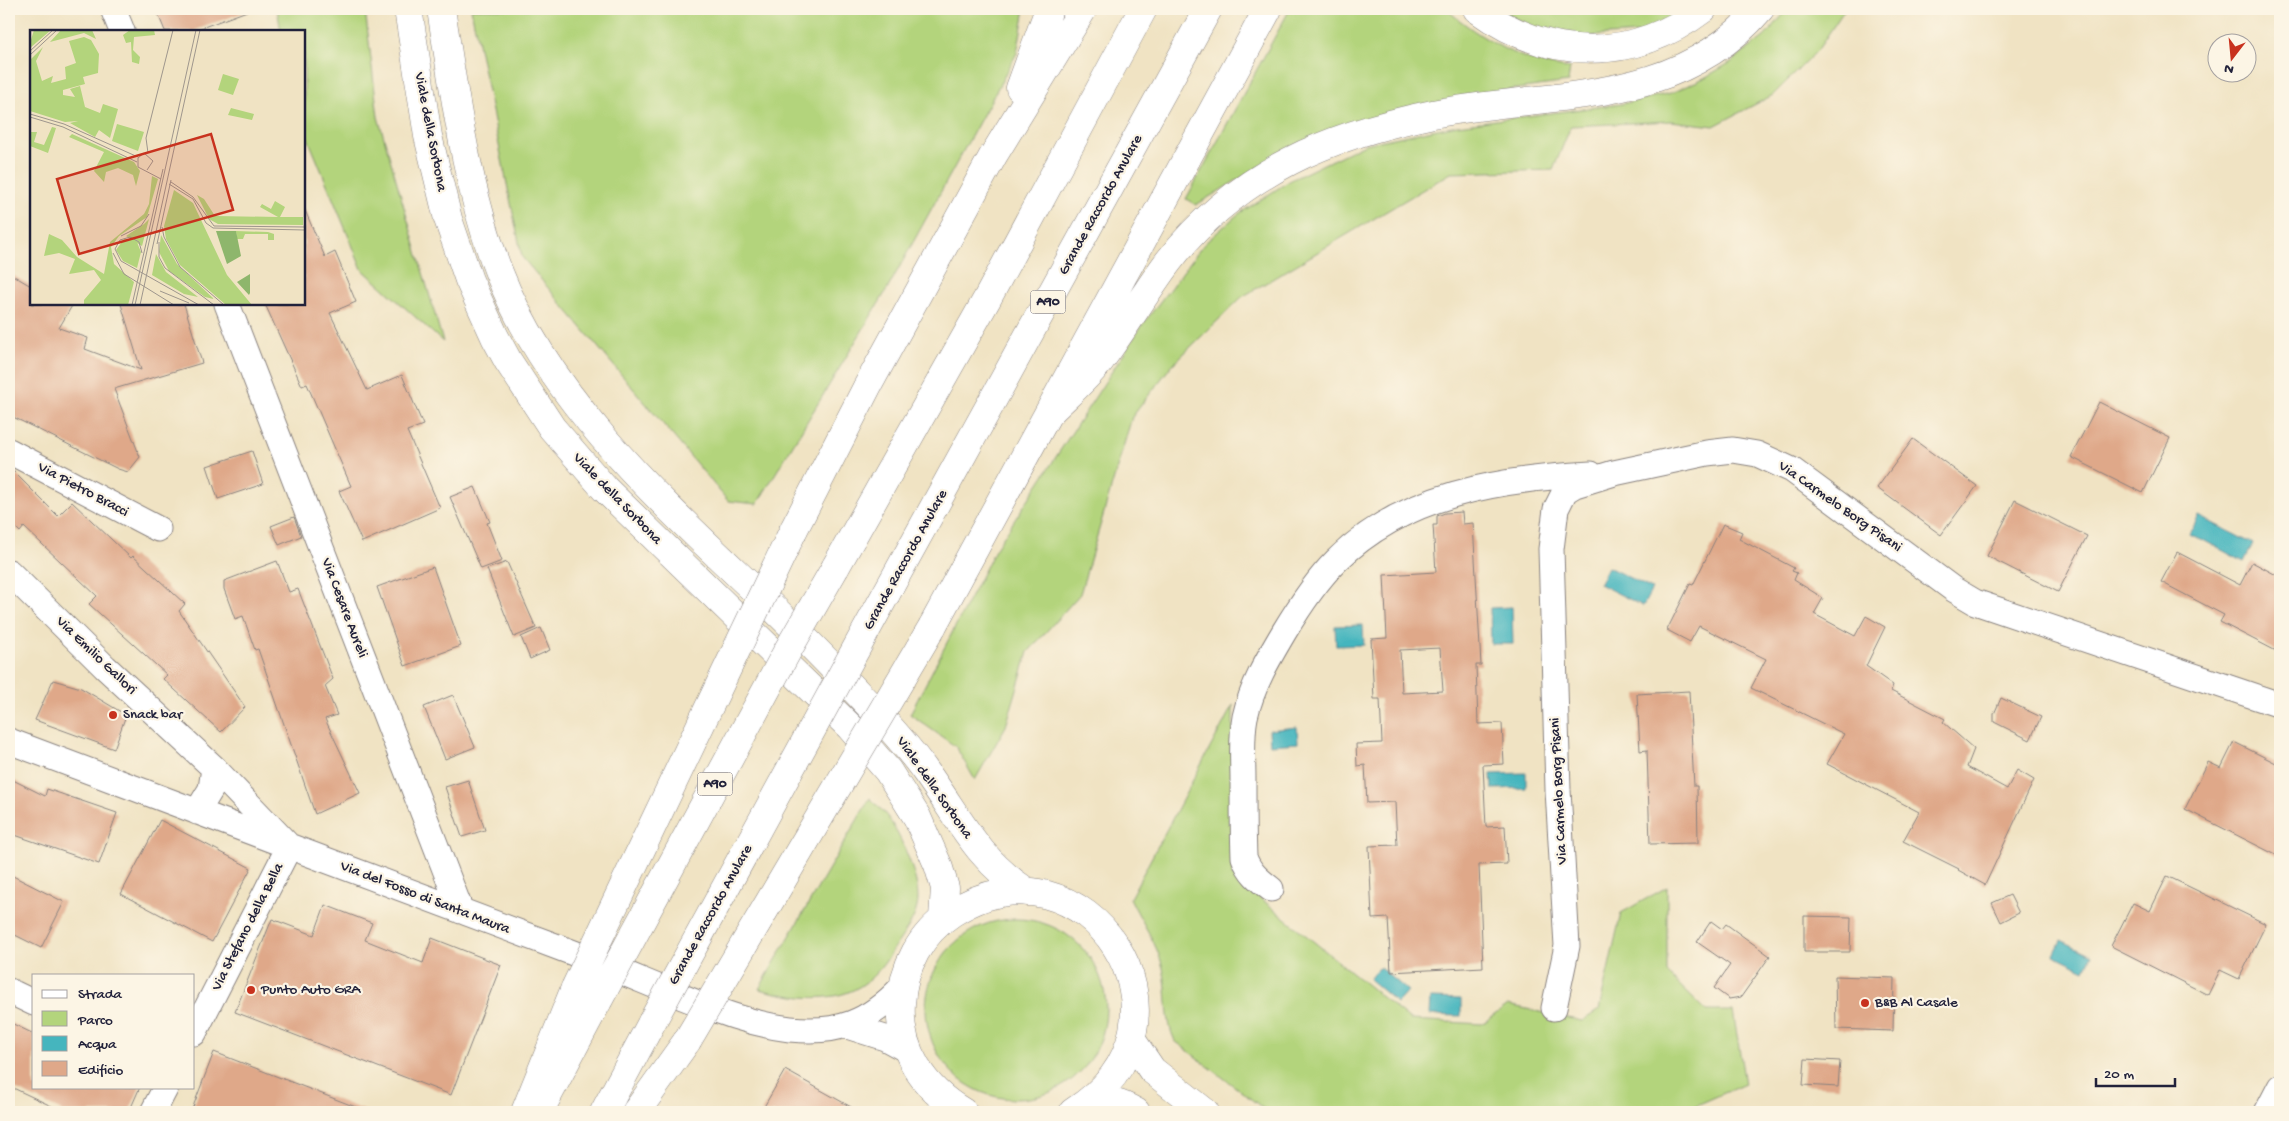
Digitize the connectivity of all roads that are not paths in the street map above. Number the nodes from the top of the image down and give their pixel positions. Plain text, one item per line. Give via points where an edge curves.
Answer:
1 (113, 9) edge
2 (408, 9) edge
3 (441, 9) edge
4 (1048, 9) edge
5 (1083, 9) edge
6 (1143, 9) edge
7 (1208, 9) edge
8 (1268, 9) edge
9 (1476, 9) edge
10 (1703, 9) edge
11 (1760, 9) edge
12 (122, 30) edge
13 (993, 156) junction
14 (227, 305) edge
15 (1049, 413) junction
16 (9, 451) edge
17 (1614, 473) junction
18 (158, 529) dead end
19 (9, 572) edge
20 (2280, 705) edge
21 (9, 741) edge
22 (214, 768) junction
23 (197, 812) junction
24 (289, 847) junction
25 (1271, 889) dead end
26 (1027, 892) junction
27 (461, 911) junction
28 (943, 918) junction
29 (902, 987) junction
30 (9, 991) edge
31 (587, 994) junction
32 (32, 1002) edge
33 (1554, 1008) dead end
34 (847, 1026) junction
35 (195, 1031) edge
36 (1132, 1039) junction
37 (907, 1050) junction
38 (2280, 1087) edge
39 (165, 1088) edge
40 (1082, 1106) edge
41 (952, 1109) edge
42 (153, 1112) edge
43 (525, 1112) edge
44 (539, 1112) edge
45 (604, 1112) edge
46 (636, 1112) edge
47 (1136, 1112) edge
48 (1205, 1112) edge
49 (2267, 1112) edge

1 - 12 street
2 - 28 main road, Viale della Sorbona via 428,136 448,219 472,287 508,361 552,428 605,489 850,727 888,771 917,817 938,865 945,888
3 - 26 main road, Viale della Sorbona via 458,122 483,227 512,301 558,379 625,463 824,657 895,733 975,845 1004,875
4 - 13 main road
5 - 13 main road
6 - 31 main road, A90, bridge via 987,298 835,568
7 - 45 main road, Grande Raccordo Anulare / A90, bridge
8 - 15 main road
9 - 10 main road via 1532,39 1565,48 1591,50 1645,39 1674,27
11 - 15 main road via 1714,50 1659,78 1602,92 1433,114 1365,131 1291,160 1238,193 1195,231 1169,261 1099,362
13 - 31 main road, bridge via 793,531
14 - 27 street, Via Cesare Aureli
15 - 46 main road, bridge via 932,627 687,1041
16 - 18 street, Via Pietro Bracci
17 - 20 street, Via Carmelo Borg Pisani via 1723,451 1766,457 1792,470 1969,599
17 - 25 street via 1535,478 1436,499 1382,526 1348,550 1327,571 1278,642 1254,689 1245,719 1244,857 1253,874
17 - 33 street, Via Carmelo Borg Pisani via 1565,491 1556,509 1552,530 1551,596 1567,946
19 - 22 street, Via Emilio Gallori
21 - 23 street, Via del Fosso di Santa Maura
22 - 23 street via 211,789
22 - 24 street, Via Emilio Gallori
23 - 24 street, Via del Fosso di Santa Maura
24 - 27 street, Via del Fosso di Santa Maura
24 - 35 street, Via Stefano della Bella
26 - 28 main road via 987,896 968,902
26 - 36 main road via 1054,898 1080,910 1095,920 1119,949 1135,1002
27 - 34 street, Via del Fosso di Santa Maura via 729,1016 790,1029 822,1030
28 - 29 main road via 914,953
29 - 34 street, Via del Fosso di Santa Maura via 882,1006
29 - 37 main road via 900,1019
30 - 32 street
31 - 43 main road
31 - 44 main road, A90
34 - 37 street, Via del Fosso di Santa Maura via 885,1038
36 - 40 main road via 1116,1073
36 - 48 main road via 1156,1074
37 - 41 main road via 922,1076
38 - 49 street
39 - 42 street
40 - 47 main road via 1108,1100

